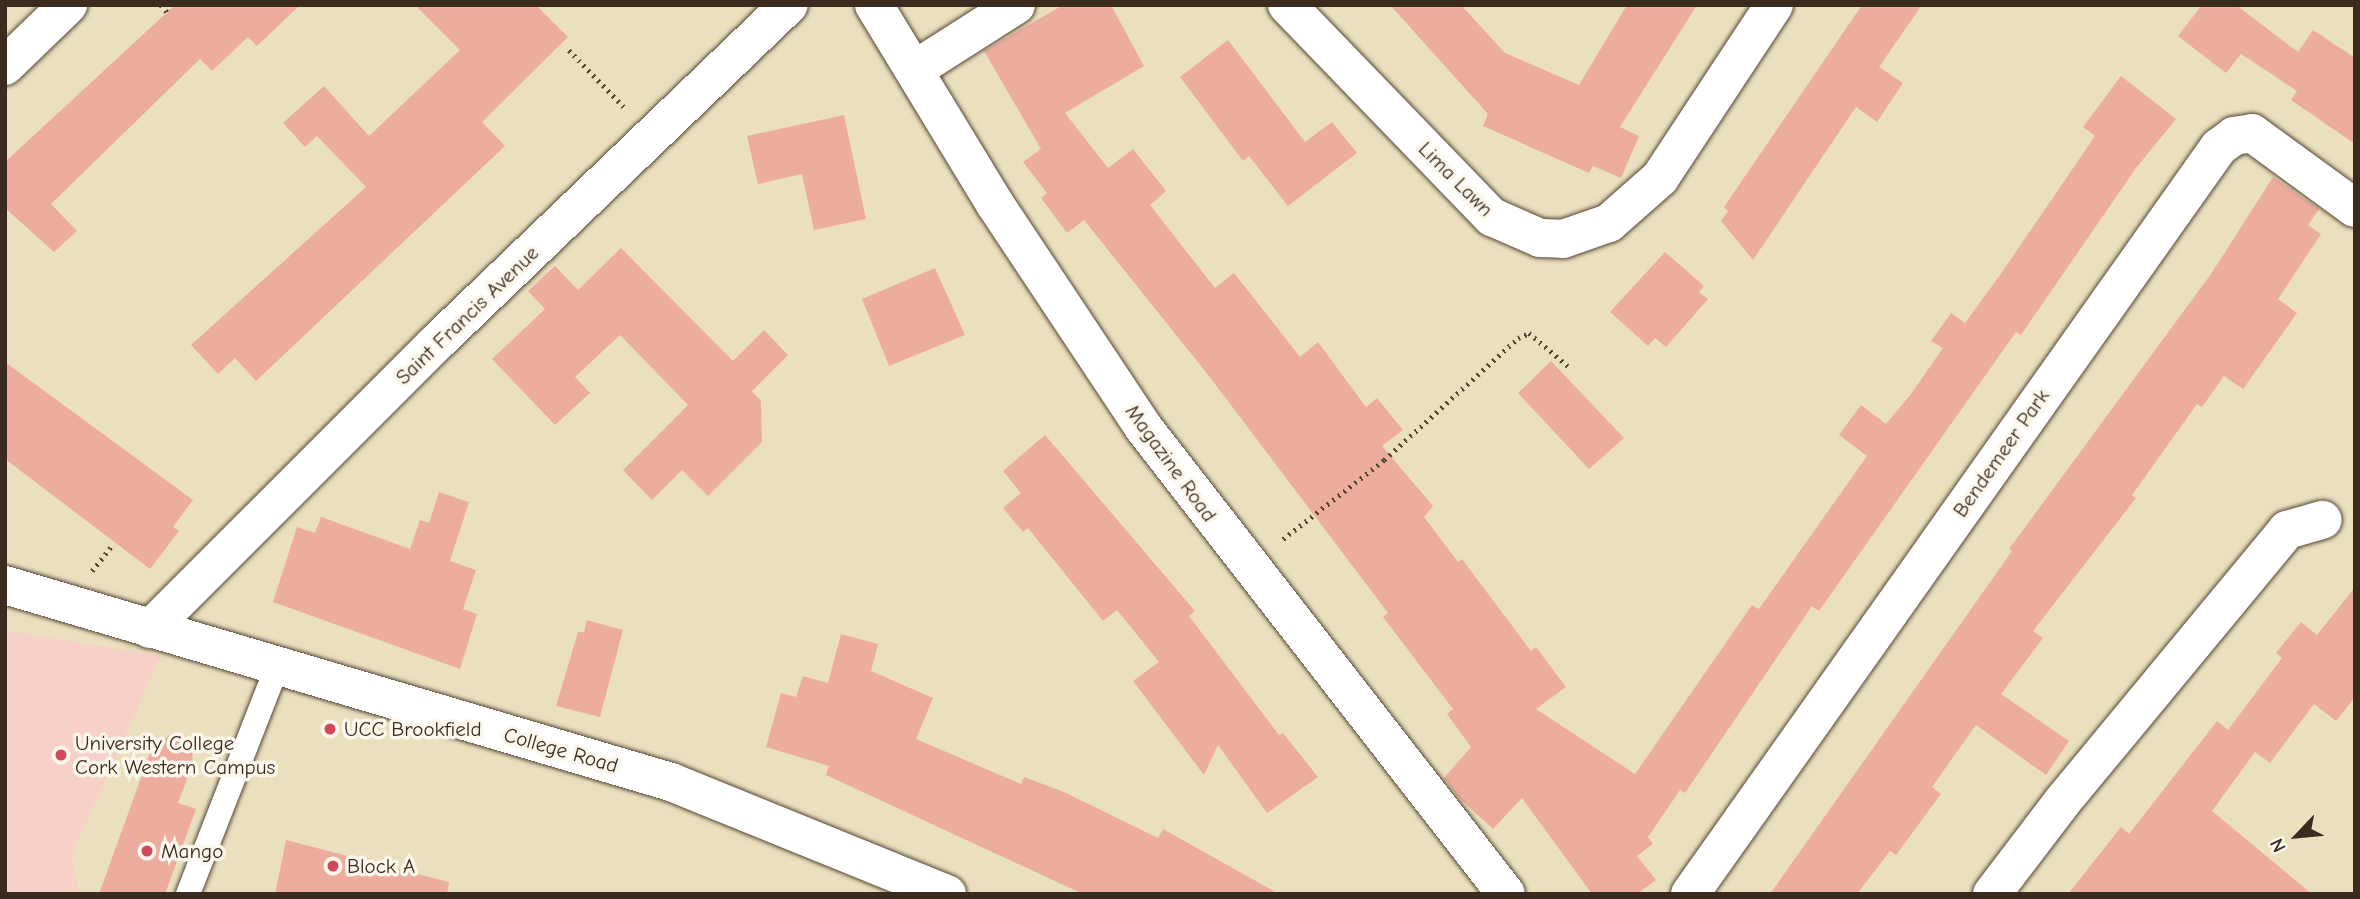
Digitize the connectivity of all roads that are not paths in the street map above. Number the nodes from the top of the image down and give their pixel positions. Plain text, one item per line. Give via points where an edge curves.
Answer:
1 (68, 5) edge
2 (789, 5) edge
3 (874, 5) edge
4 (1016, 5) edge
5 (1287, 5) edge
6 (1774, 5) edge
7 (5, 66) edge
8 (914, 70) junction
9 (2355, 208) edge
10 (2323, 520) dead end
11 (5, 585) edge
12 (150, 629) junction
13 (276, 668) junction
14 (188, 894) edge
15 (947, 894) edge
16 (1506, 894) edge
17 (1690, 894) edge
18 (1992, 894) edge

1 - 7 street
2 - 12 street, Saint Francis Avenue via 435,344
3 - 8 street, Magazine Road
4 - 8 street
5 - 6 street, Lima Lawn via 1492,217 1540,238 1563,239 1609,223 1660,178
8 - 16 street, Magazine Road via 1009,226 1143,426
9 - 17 street, Bendemeer Park via 2252,133 2234,136 2219,147
10 - 18 street via 2287,530 2062,802
11 - 12 street, College Road
12 - 13 street, College Road
13 - 14 lane
13 - 15 street, College Road via 671,782

